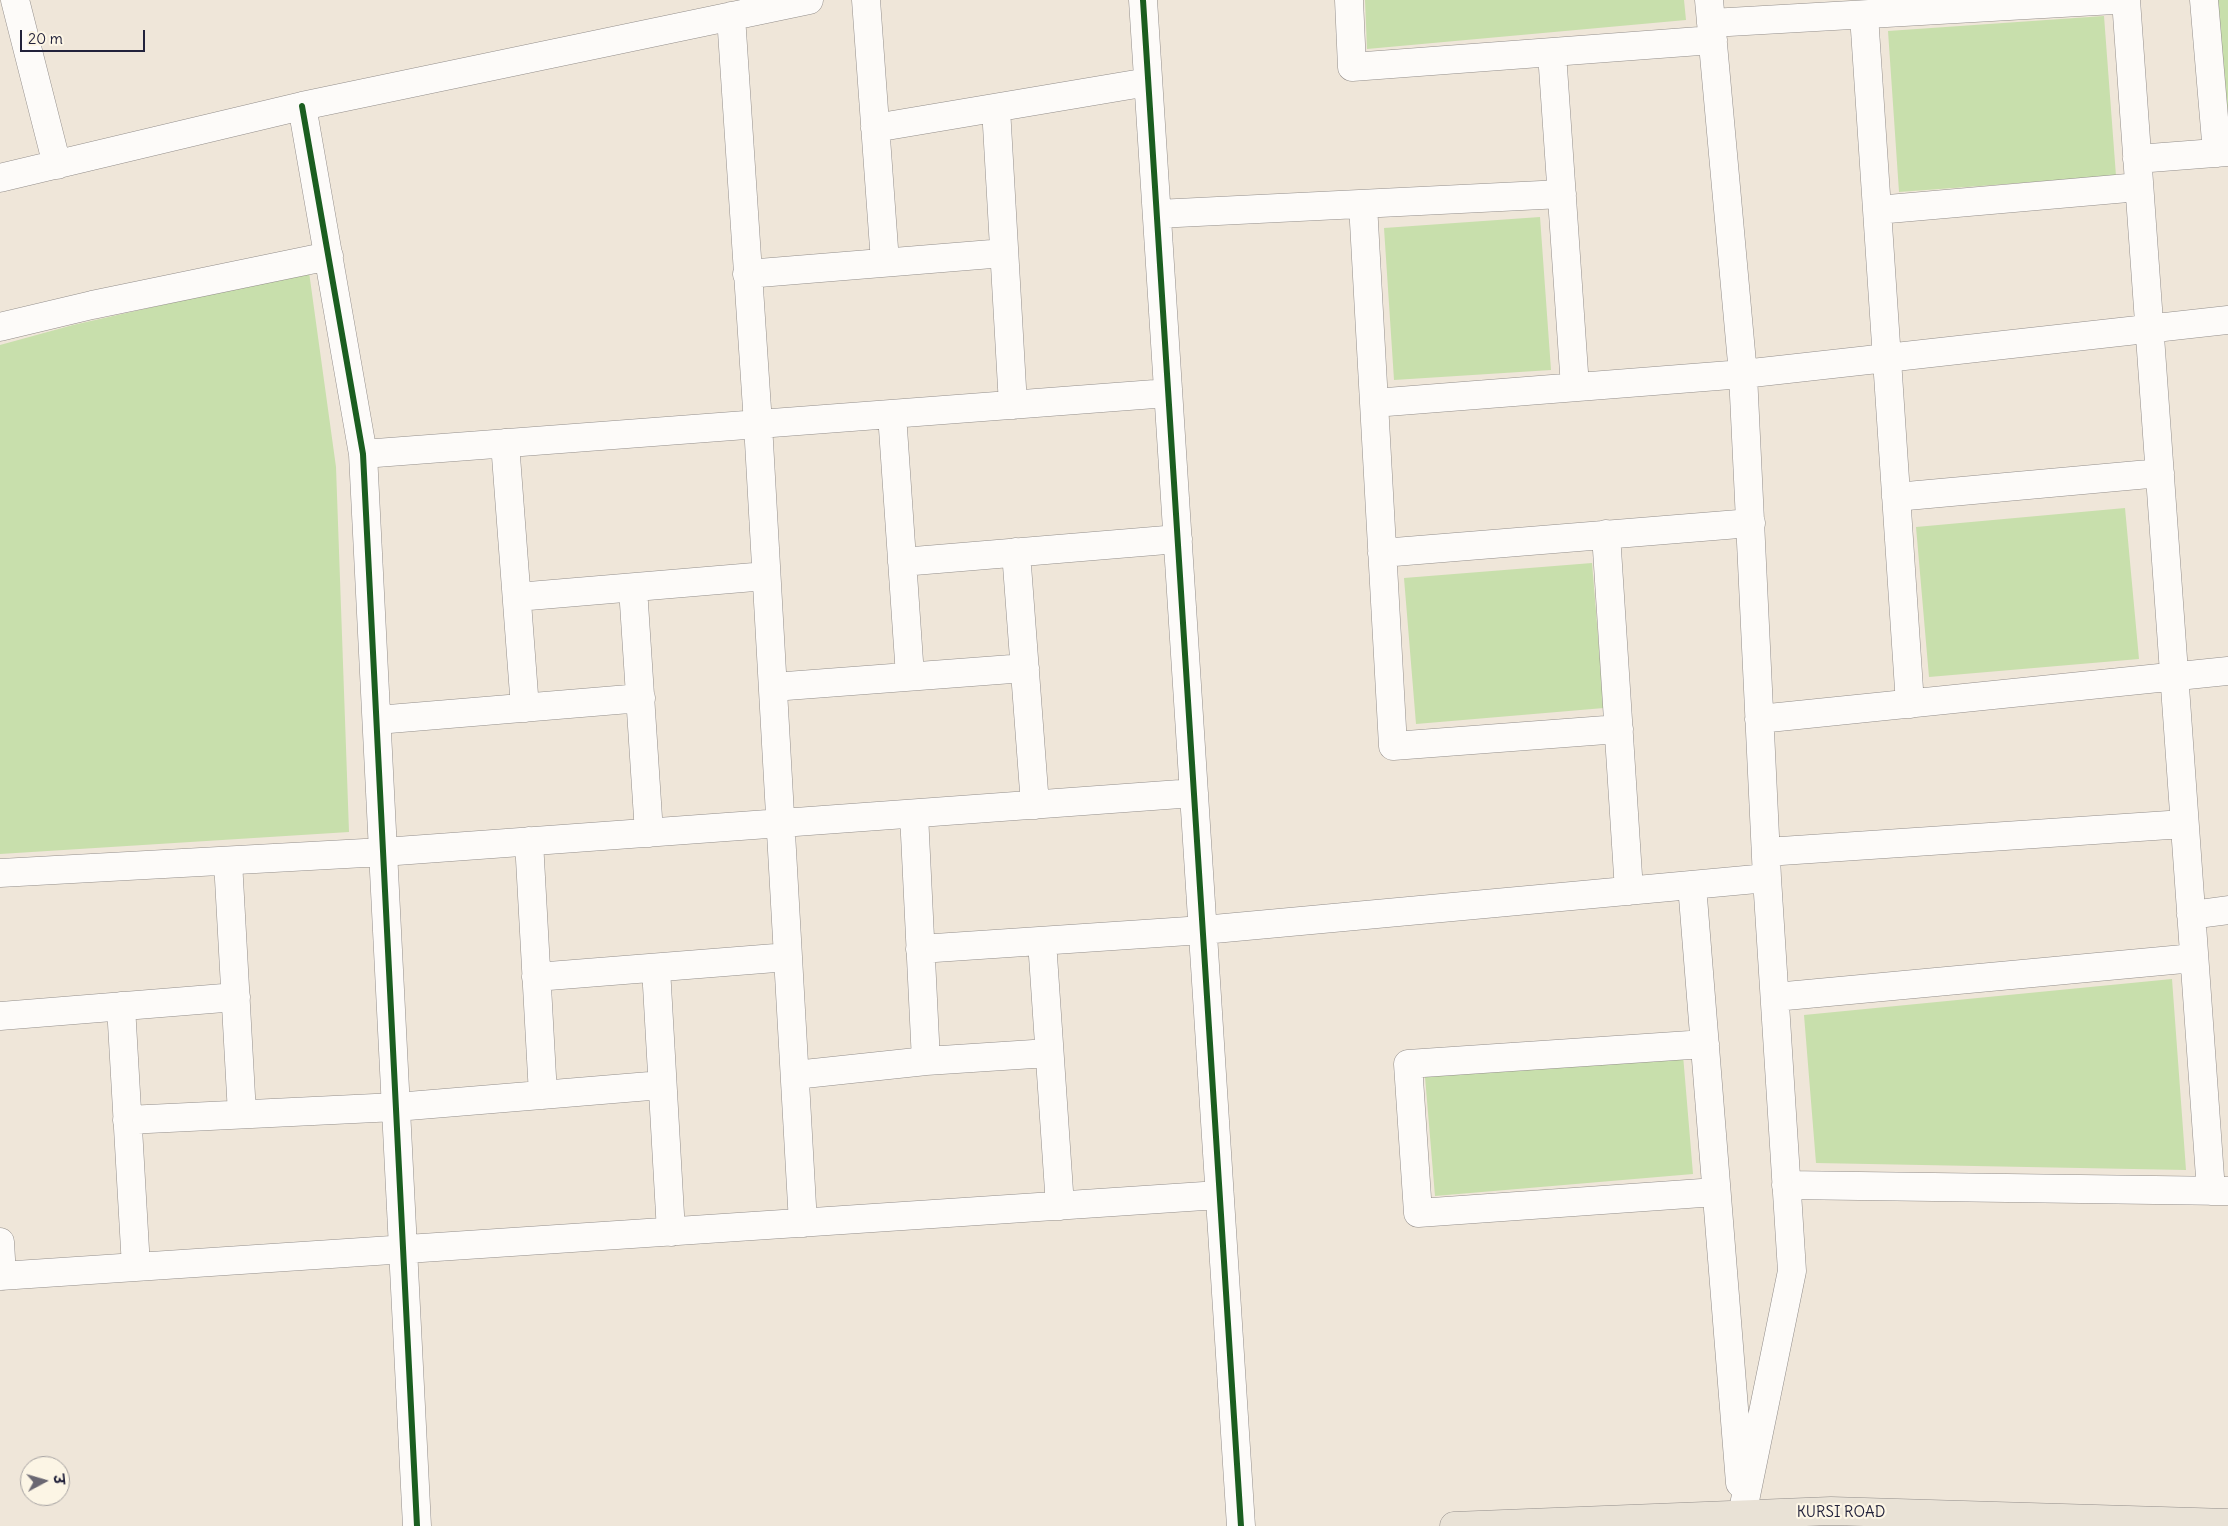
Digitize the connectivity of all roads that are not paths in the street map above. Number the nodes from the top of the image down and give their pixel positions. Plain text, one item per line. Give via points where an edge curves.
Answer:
1 (14, 0) edge
2 (809, 0) edge
3 (866, 0) edge
4 (1143, 0) edge
5 (1349, 0) edge
6 (2114, 0) edge
7 (2126, 0) edge
8 (2204, 0) edge
9 (1864, 15) junction
10 (731, 16) junction
11 (1711, 21) edge
12 (1552, 53) junction
13 (1148, 82) junction
14 (302, 106) junction
15 (996, 108) junction
16 (875, 128) junction
17 (2222, 153) edge
18 (2137, 159) junction
19 (57, 165) junction
20 (0, 178) edge
21 (2139, 187) junction
22 (1562, 194) junction
23 (1363, 204) junction
24 (1877, 210) junction
25 (1157, 214) junction
26 (1004, 253) junction
27 (329, 256) junction
28 (885, 262) junction
29 (748, 274) junction
30 (2228, 320) edge
31 (0, 327) edge
32 (2149, 329) junction
33 (1887, 358) junction
34 (1743, 374) junction
35 (1575, 387) junction
36 (1168, 393) junction
37 (1374, 403) junction
38 (1013, 405) junction
39 (892, 414) junction
40 (758, 424) junction
41 (505, 443) junction
42 (363, 454) junction
43 (2160, 474) junction
44 (1896, 497) junction
45 (1751, 523) junction
46 (1606, 534) junction
47 (1178, 539) junction
48 (1016, 552) junction
49 (1382, 553) junction
50 (902, 562) junction
51 (766, 576) junction
52 (633, 588) junction
53 (517, 597) junction
54 (1025, 668) junction
55 (2228, 671) edge
56 (910, 676) junction
57 (2174, 677) junction
58 (773, 688) junction
59 (640, 698) junction
60 (1910, 704) junction
61 (525, 708) junction
62 (1759, 719) junction
63 (377, 720) junction
64 (1619, 729) junction
65 (1194, 793) junction
66 (1035, 804) junction
67 (914, 814) junction
68 (780, 823) junction
69 (2184, 824) junction
70 (649, 833) junction
71 (529, 841) junction
72 (383, 852) junction
73 (228, 860) junction
74 (1766, 865) junction
75 (0, 873) edge
76 (1692, 884) junction
77 (1629, 890) junction
78 (2228, 910) edge
79 (2191, 915) junction
80 (1203, 930) junction
81 (1042, 941) junction
82 (920, 949) junction
83 (788, 957) junction
84 (2194, 958) junction
85 (656, 968) junction
86 (536, 977) junction
87 (1774, 997) junction
88 (236, 998) junction
89 (121, 1006) junction
90 (0, 1016) edge
91 (1705, 1044) junction
92 (1049, 1053) junction
93 (926, 1061) junction
94 (795, 1075) junction
95 (662, 1085) junction
96 (543, 1095) junction
97 (396, 1107) junction
98 (242, 1114) junction
99 (127, 1120) junction
100 (1786, 1185) junction
101 (2219, 1191) edge
102 (1716, 1192) junction
103 (1219, 1195) junction
104 (1060, 1206) junction
105 (803, 1223) junction
106 (672, 1232) junction
107 (0, 1242) edge
108 (403, 1249) junction
109 (136, 1266) junction
110 (1, 1276) edge
111 (1744, 1520) edge
112 (2107, 1523) edge
113 (2228, 1523) edge
114 (417, 1526) edge
115 (1241, 1526) edge
116 (1454, 1526) edge

1 - 19 street
2 - 10 street
3 - 16 street
4 - 13 street
5 - 12 street via 1352,68
6 - 9 street
7 - 18 street
8 - 17 street
9 - 11 street
9 - 24 street
10 - 14 street
10 - 29 street
11 - 12 street
11 - 34 street
12 - 22 street
13 - 15 street
13 - 25 street
14 - 19 street
14 - 27 street
15 - 16 street
15 - 26 street
16 - 28 street
17 - 18 street
18 - 21 street
19 - 20 street
21 - 24 street
21 - 32 street
22 - 23 street
22 - 35 street
23 - 25 street
23 - 37 street
24 - 33 street
25 - 36 street
26 - 28 street
26 - 38 street
27 - 31 street
27 - 42 street
28 - 29 street
29 - 40 street
30 - 32 street
32 - 33 street
32 - 43 street
33 - 34 street
33 - 44 street
34 - 35 street
34 - 45 street
35 - 37 street
36 - 38 street
36 - 47 street
37 - 49 street
38 - 39 street
39 - 40 street
39 - 50 street
40 - 41 street
40 - 51 street
41 - 42 street
41 - 53 street
42 - 63 street
43 - 44 street
43 - 57 street
44 - 60 street
45 - 46 street
45 - 62 street
46 - 49 street
46 - 64 street
47 - 48 street
47 - 65 street
48 - 50 street
48 - 54 street
49 - 64 street via 1393,746
50 - 56 street
51 - 52 street
51 - 58 street
52 - 53 street
52 - 59 street
53 - 61 street
54 - 56 street
54 - 66 street
55 - 57 street
56 - 58 street
57 - 60 street
57 - 69 street
58 - 68 street
59 - 61 street
59 - 70 street
60 - 62 street
61 - 63 street
62 - 74 street
63 - 72 street
64 - 77 street
65 - 66 street
65 - 80 street
66 - 67 street
67 - 68 street
67 - 82 street
68 - 70 street
68 - 83 street
69 - 74 street
69 - 79 street
70 - 71 street
71 - 72 street
71 - 86 street
72 - 73 street
72 - 97 street
73 - 75 street
73 - 88 street
74 - 76 street
74 - 87 street
76 - 77 street
76 - 91 street
77 - 80 street
78 - 79 street
79 - 84 street
80 - 81 street
80 - 103 street
81 - 82 street
81 - 92 street
82 - 93 street
83 - 85 street
83 - 94 street
84 - 87 street
84 - 101 street
85 - 86 street
85 - 95 street
86 - 96 street
87 - 100 street
88 - 89 street
88 - 98 street
89 - 90 street
89 - 99 street
91 - 102 street
91 - 102 street via 1408,1064 1418,1212
92 - 93 street
92 - 104 street
93 - 94 street
94 - 105 street
95 - 96 street
95 - 106 street
96 - 97 street
97 - 98 street
97 - 108 street
98 - 99 street
99 - 109 street
100 - 101 street
100 - 111 street via 1792,1271
102 - 111 street
103 - 104 street
103 - 115 street
104 - 105 street
105 - 106 street
106 - 108 street
107 - 110 street
108 - 109 street
108 - 114 street
109 - 110 street
111 - 112 main road, KURSI ROAD via 1831,1511
111 - 116 main road, KURSI ROAD
112 - 113 main road, KURSI ROAD

